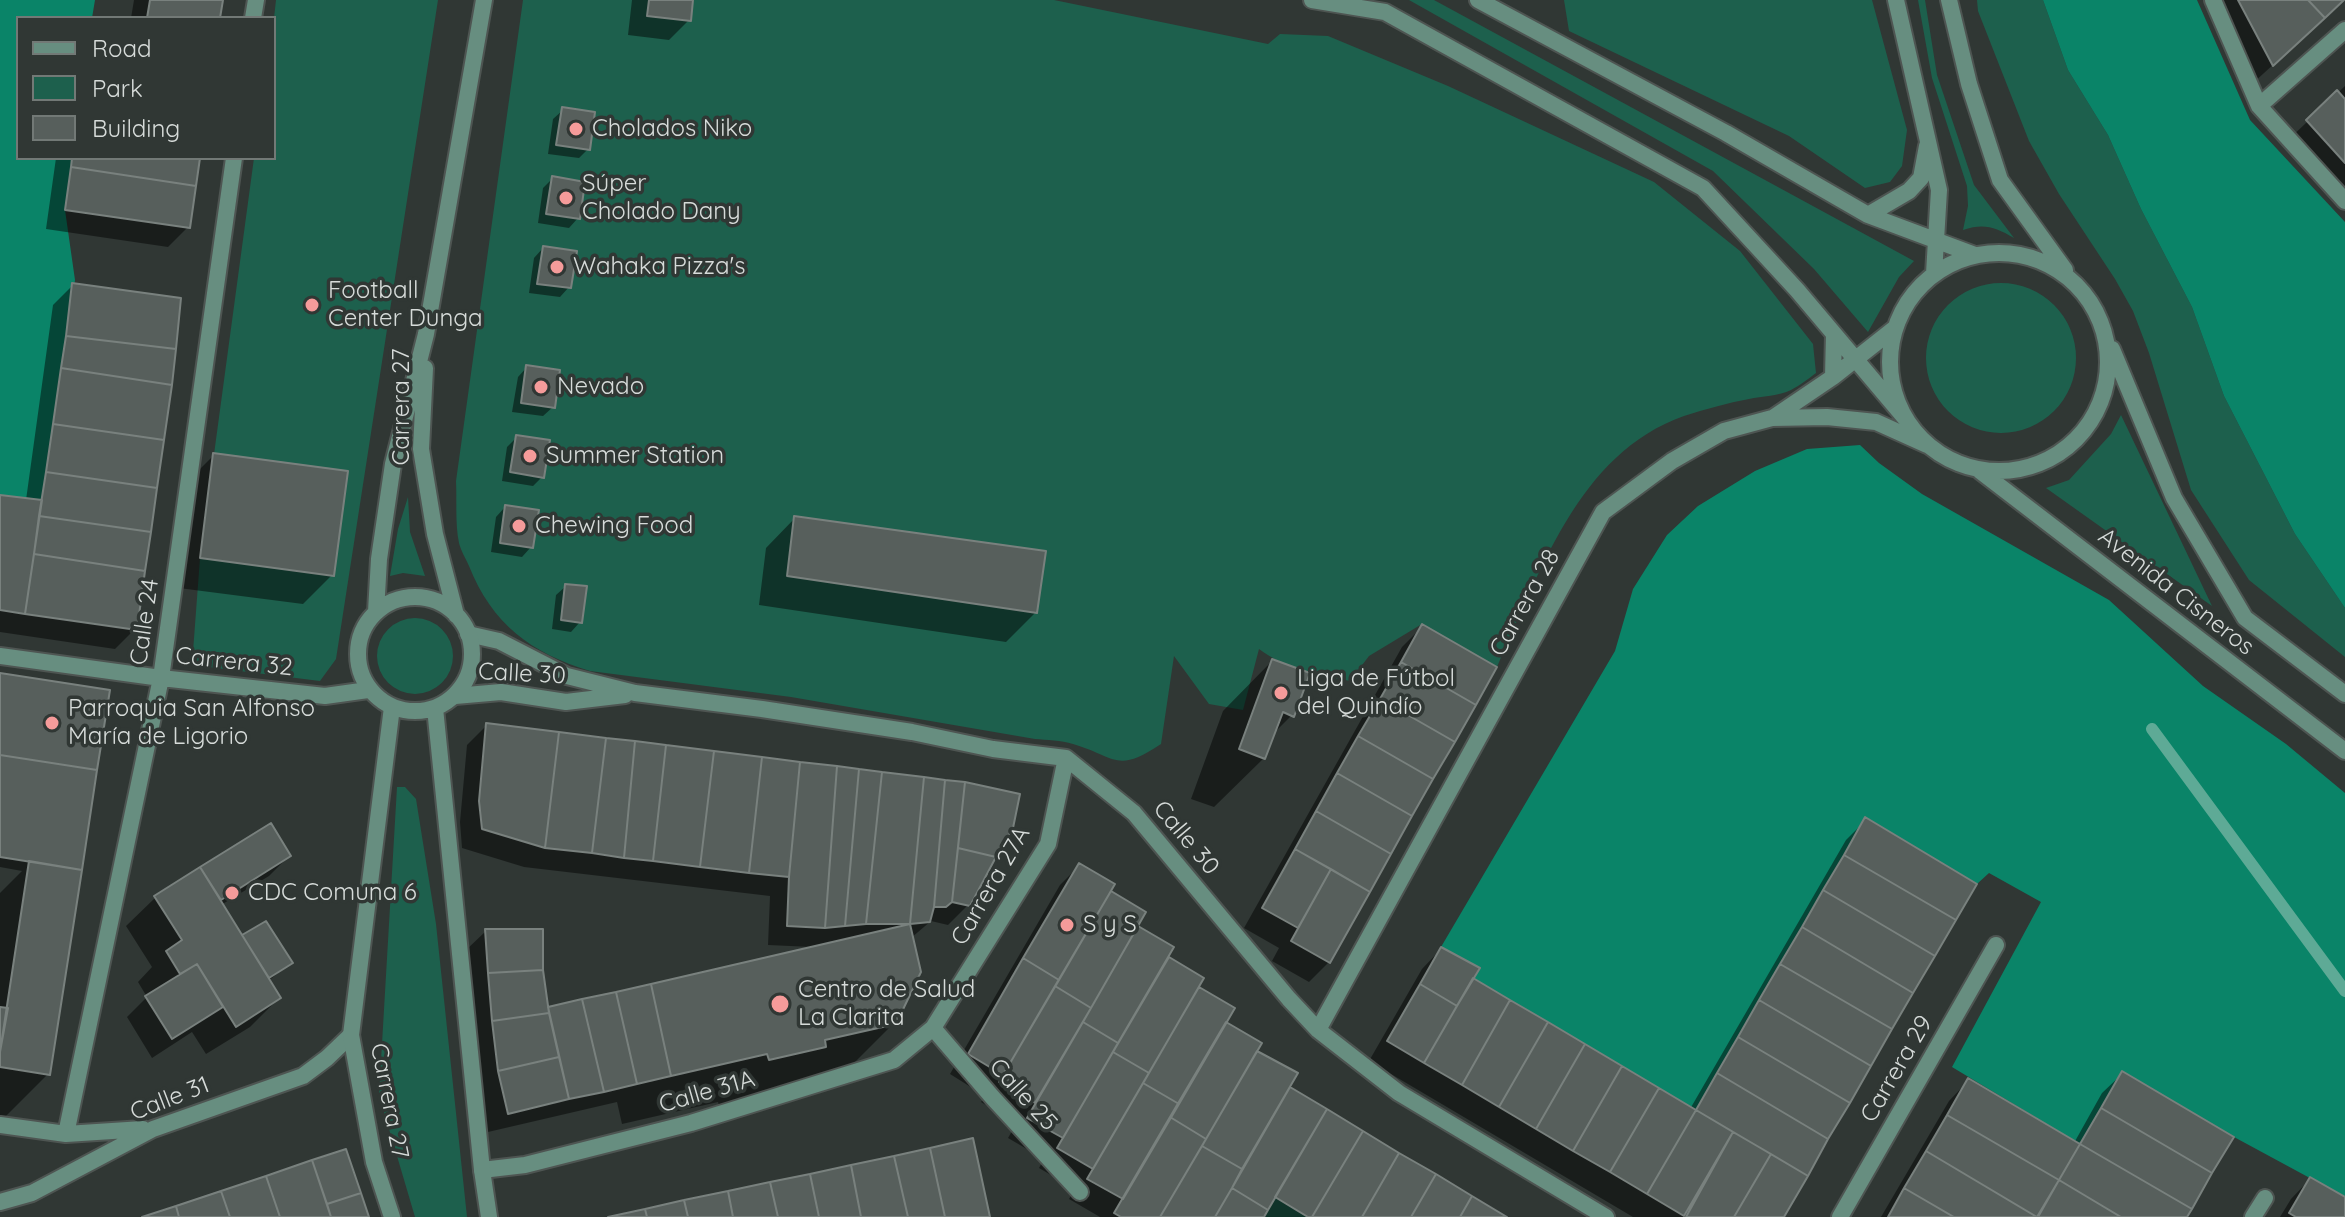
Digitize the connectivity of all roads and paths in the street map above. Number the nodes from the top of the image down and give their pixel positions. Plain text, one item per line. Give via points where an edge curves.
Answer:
1 (484, 0) edge
2 (1312, 0) edge
3 (1478, 0) edge
4 (1896, 0) edge
5 (1949, 0) edge
6 (2213, 0) edge
7 (2345, 30) edge
8 (2259, 106) junction
9 (1928, 137) junction
10 (234, 160) edge
11 (2345, 201) edge
12 (1868, 215) junction
13 (1936, 240) junction
14 (1975, 255) junction
15 (1934, 274) junction
16 (2071, 278) junction
17 (2101, 322) junction
18 (1895, 328) junction
19 (426, 334) junction
20 (1834, 334) junction
21 (1856, 360) junction
22 (1833, 377) junction
23 (1772, 418) junction
24 (1905, 418) junction
25 (1927, 445) junction
26 (1979, 470) junction
27 (376, 612) junction
28 (456, 615) junction
29 (468, 634) junction
30 (0, 656) edge
31 (161, 678) junction
32 (368, 690) junction
33 (635, 693) junction
34 (2345, 694) edge
35 (455, 696) junction
36 (392, 707) junction
37 (435, 708) junction
38 (2345, 751) edge
39 (1066, 758) junction
40 (1996, 945) dead end
41 (933, 1028) junction
42 (1318, 1030) junction
43 (351, 1035) junction
44 (0, 1125) edge
45 (153, 1129) junction
46 (66, 1134) junction
47 (482, 1170) junction
48 (1080, 1192) dead end
49 (2265, 1198) dead end
50 (0, 1202) edge
51 (392, 1217) edge
52 (489, 1217) edge
53 (1606, 1217) edge
54 (1840, 1217) edge
55 (2253, 1217) edge

1 - 19 street
2 - 20 street via 1385,12 1703,188
3 - 12 street
4 - 9 street
5 - 16 street via 2000,180
6 - 8 street
7 - 8 street
8 - 11 street
9 - 12 street via 1921,178
9 - 13 street via 1939,190
10 - 31 street, Calle 24
12 - 13 street
13 - 14 street
13 - 15 street
14 - 15 street
14 - 16 street via 2025,256
15 - 18 street via 1917,289
16 - 17 street
17 - 26 street via 2108,380 2084,433 2037,466 2008,473
17 - 34 street, Avenida Cisneros via 2174,498 2245,618
18 - 21 street
18 - 24 street via 1890,373
19 - 27 street, Carrera 27 via 393,464
19 - 28 street, Carrera 27 via 421,449
20 - 21 street
20 - 22 street
21 - 22 street
21 - 24 street
22 - 23 street
23 - 25 street, Carrera 28 via 1876,422
23 - 42 street, Carrera 28 via 1724,431 1603,512
24 - 25 street
25 - 26 street
26 - 38 street, Avenida Cisneros
27 - 28 street via 416,596 438,602
27 - 32 street via 362,631 358,653
28 - 29 street
29 - 33 street, Calle 30 via 499,641 567,676
29 - 35 street via 472,655 467,678
30 - 31 street, Carrera 32
31 - 32 street, Carrera 32 via 325,696
31 - 46 street, Calle 24
32 - 36 street
33 - 35 street, Calle 30 via 566,702 501,692
33 - 39 street, Calle 30
35 - 37 street
36 - 37 street
36 - 43 street, Carrera 27
37 - 47 street
39 - 41 street, Carrera 27A via 1048,844
39 - 42 street, Calle 30 via 1134,813
40 - 54 street, Carrera 29
41 - 47 street, Calle 31A via 880,1065 691,1123 525,1165
41 - 48 street, Calle 25
42 - 53 street, Calle 30 via 1399,1093
43 - 45 street, Calle 31 via 303,1076
43 - 51 street, Carrera 27 via 374,1162
44 - 46 street
45 - 46 street
45 - 50 street, Calle 31 via 32,1193
47 - 52 street
49 - 55 street

